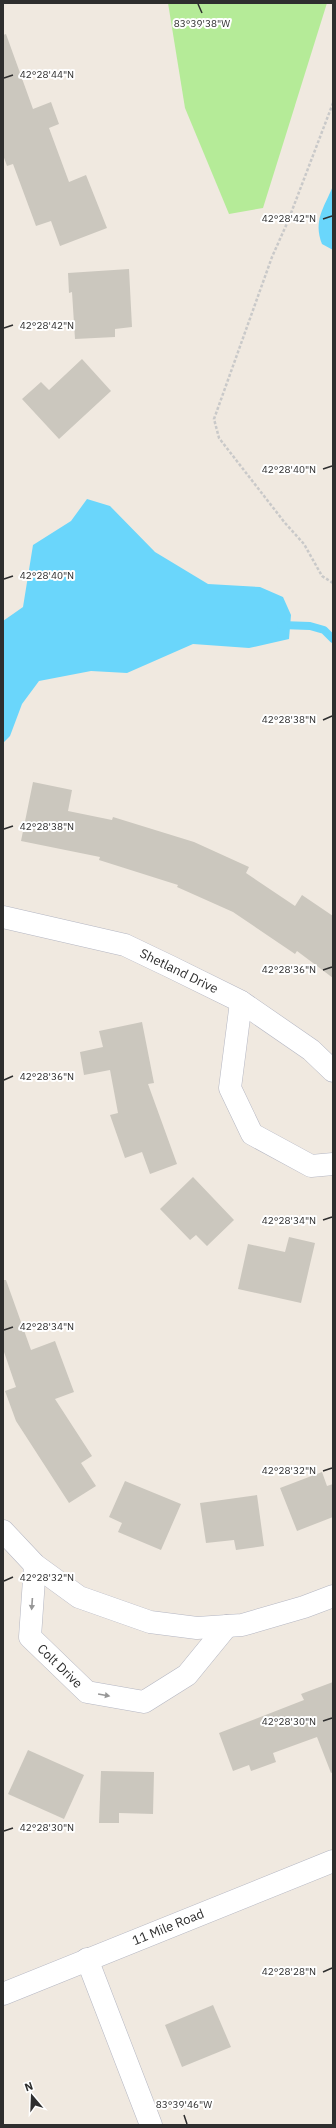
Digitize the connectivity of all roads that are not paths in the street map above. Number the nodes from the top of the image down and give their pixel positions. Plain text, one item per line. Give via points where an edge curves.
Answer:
1 (3, 918) edge
2 (241, 1002) junction
3 (333, 1070) edge
4 (333, 1164) edge
5 (3, 1531) edge
6 (35, 1565) junction
7 (333, 1596) edge
8 (227, 1626) junction
9 (333, 1861) edge
10 (87, 1959) junction
11 (3, 1994) edge
12 (151, 2125) edge

1 - 2 street, Shetland Drive via 125,945
2 - 3 street, Shetland Drive via 311,1050
2 - 4 street via 230,1088 252,1134 311,1166
5 - 6 street
6 - 8 street via 79,1597 150,1622 197,1628
6 -> 8 street, Colt Drive via 30,1637 87,1692 144,1702 187,1675
7 - 8 street via 242,1625
9 - 10 street, 11 Mile Road
10 - 11 street, 11 Mile Road
10 - 12 street

